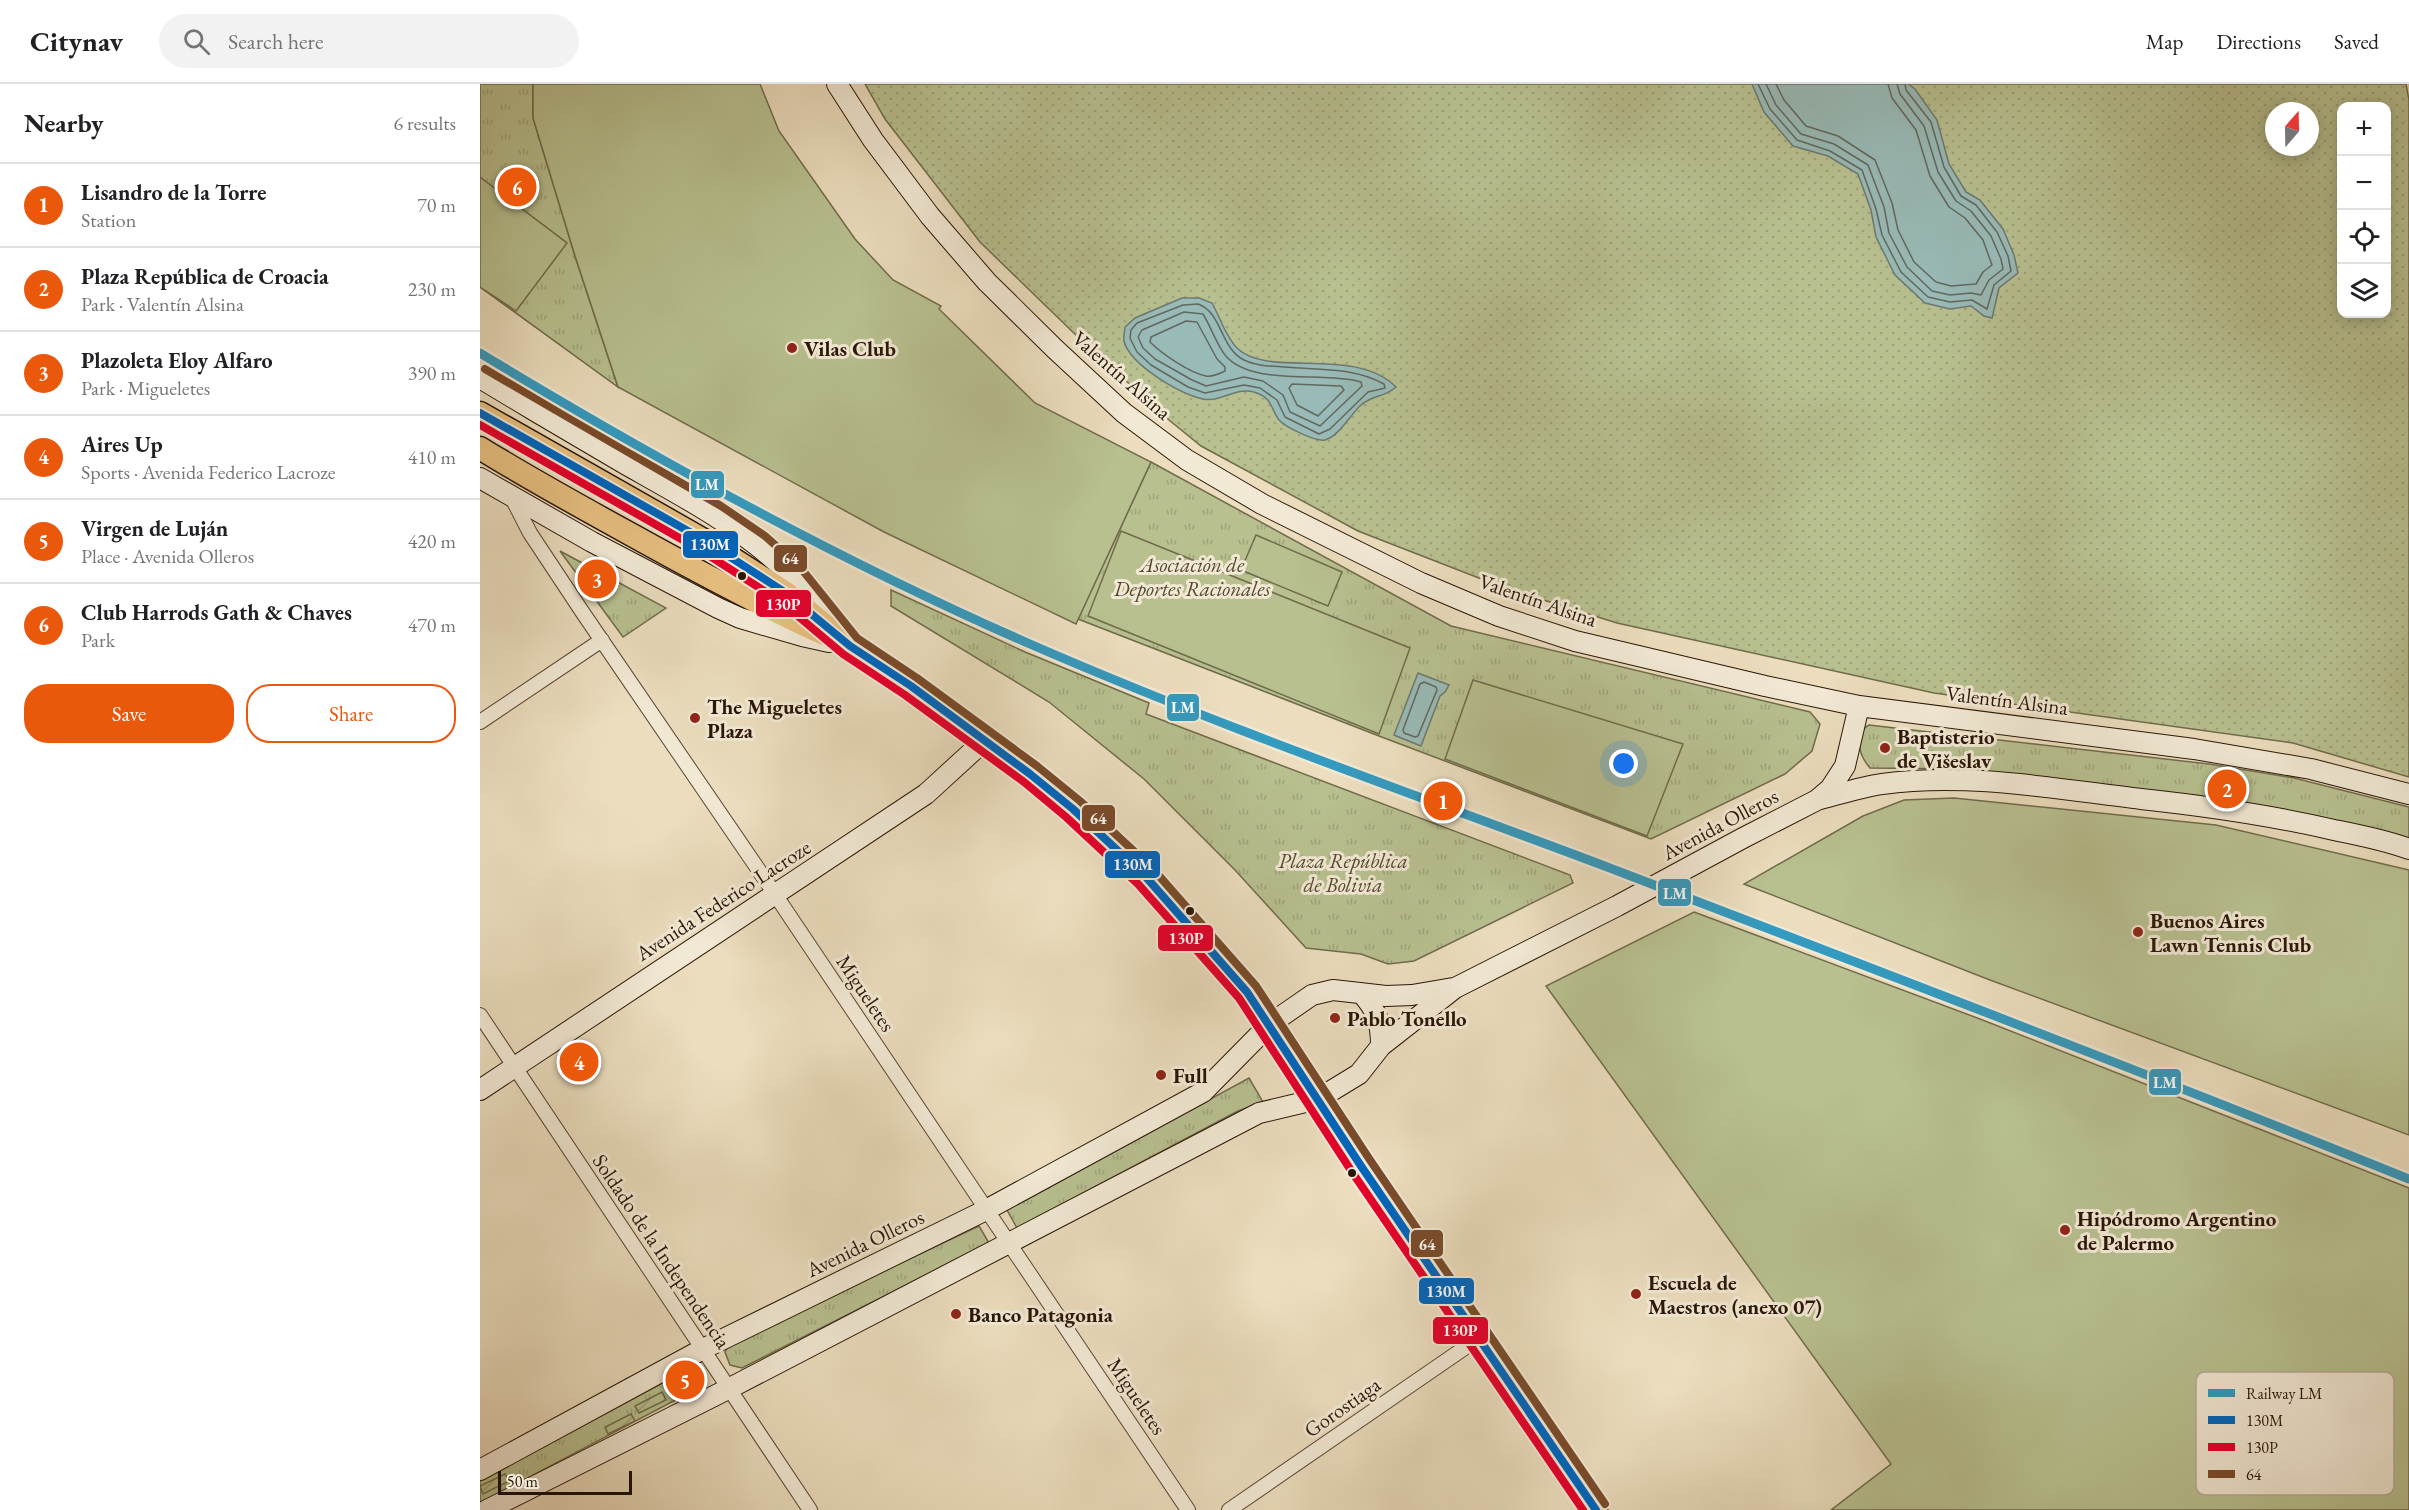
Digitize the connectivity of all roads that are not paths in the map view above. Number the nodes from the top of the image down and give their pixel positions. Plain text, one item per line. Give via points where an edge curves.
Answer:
1 (837, 84) edge
2 (480, 378) edge
3 (480, 413) edge
4 (480, 448) edge
5 (480, 478) edge
6 (512, 498) junction
7 (602, 640) junction
8 (850, 646) junction
9 (1859, 706) junction
10 (480, 722) edge
11 (985, 740) junction
12 (1849, 748) junction
13 (1881, 784) junction
14 (2409, 794) edge
15 (1817, 800) junction
16 (2409, 849) edge
17 (775, 895) junction
18 (1455, 988) junction
19 (1361, 993) junction
20 (480, 1015) edge
21 (1270, 1024) junction
22 (1381, 1046) junction
23 (514, 1067) junction
24 (480, 1090) edge
25 (1318, 1099) junction
26 (986, 1210) junction
27 (1010, 1244) junction
28 (1479, 1338) junction
29 (703, 1349) junction
30 (730, 1388) junction
31 (480, 1470) edge
32 (487, 1510) edge
33 (810, 1510) edge
34 (1188, 1510) edge
35 (1229, 1510) edge
36 (1596, 1510) edge

1 - 9 street, Valentín Alsina via 930,216 987,282 1124,413 1187,460 1353,550 1499,616 1575,640
2 - 8 street via 716,515 759,545 799,582
3 - 8 main road via 752,569
4 - 8 main road via 774,612
5 - 6 street
6 - 7 street, Migueletes via 530,533
6 - 8 street via 740,618
7 - 10 street
7 - 17 street, Migueletes
8 - 11 main road
9 - 12 street, Avenida Olleros
9 - 14 street, Valentín Alsina via 2194,749 2311,769
11 - 17 street, Avenida Federico Lacroze via 926,794
11 - 21 main road via 1073,809 1146,877 1247,992
12 - 13 street via 1856,771
12 - 15 street, Avenida Olleros via 1837,780
13 - 15 street
13 - 16 street via 1966,781 2178,803 2282,818
15 - 18 street, Avenida Olleros
17 - 23 street, Avenida Federico Lacroze
17 - 26 street, Migueletes
18 - 19 street, Avenida Olleros via 1412,995
18 - 22 street, Avenida Olleros
19 - 21 street, Avenida Olleros via 1334,990 1312,995
19 - 22 street via 1378,1015
20 - 23 street, Soldado de la Independencia
21 - 25 main road
21 - 26 street, Avenida Olleros via 1203,1092
22 - 25 street, Avenida Olleros via 1359,1074
23 - 24 street, Avenida Federico Lacroze
23 - 29 street, Soldado de la Independencia
25 - 27 street, Avenida Olleros via 1259,1113
25 - 28 main road
26 - 27 street, Migueletes
26 - 29 street, Avenida Olleros
27 - 30 street, Avenida Olleros
27 - 34 street, Migueletes
28 - 35 street, Gorostiaga
28 - 36 main road
29 - 30 street, Soldado de la Independencia
29 - 31 street, Avenida Olleros
30 - 32 street, Avenida Olleros
30 - 33 street, Soldado de la Independencia

